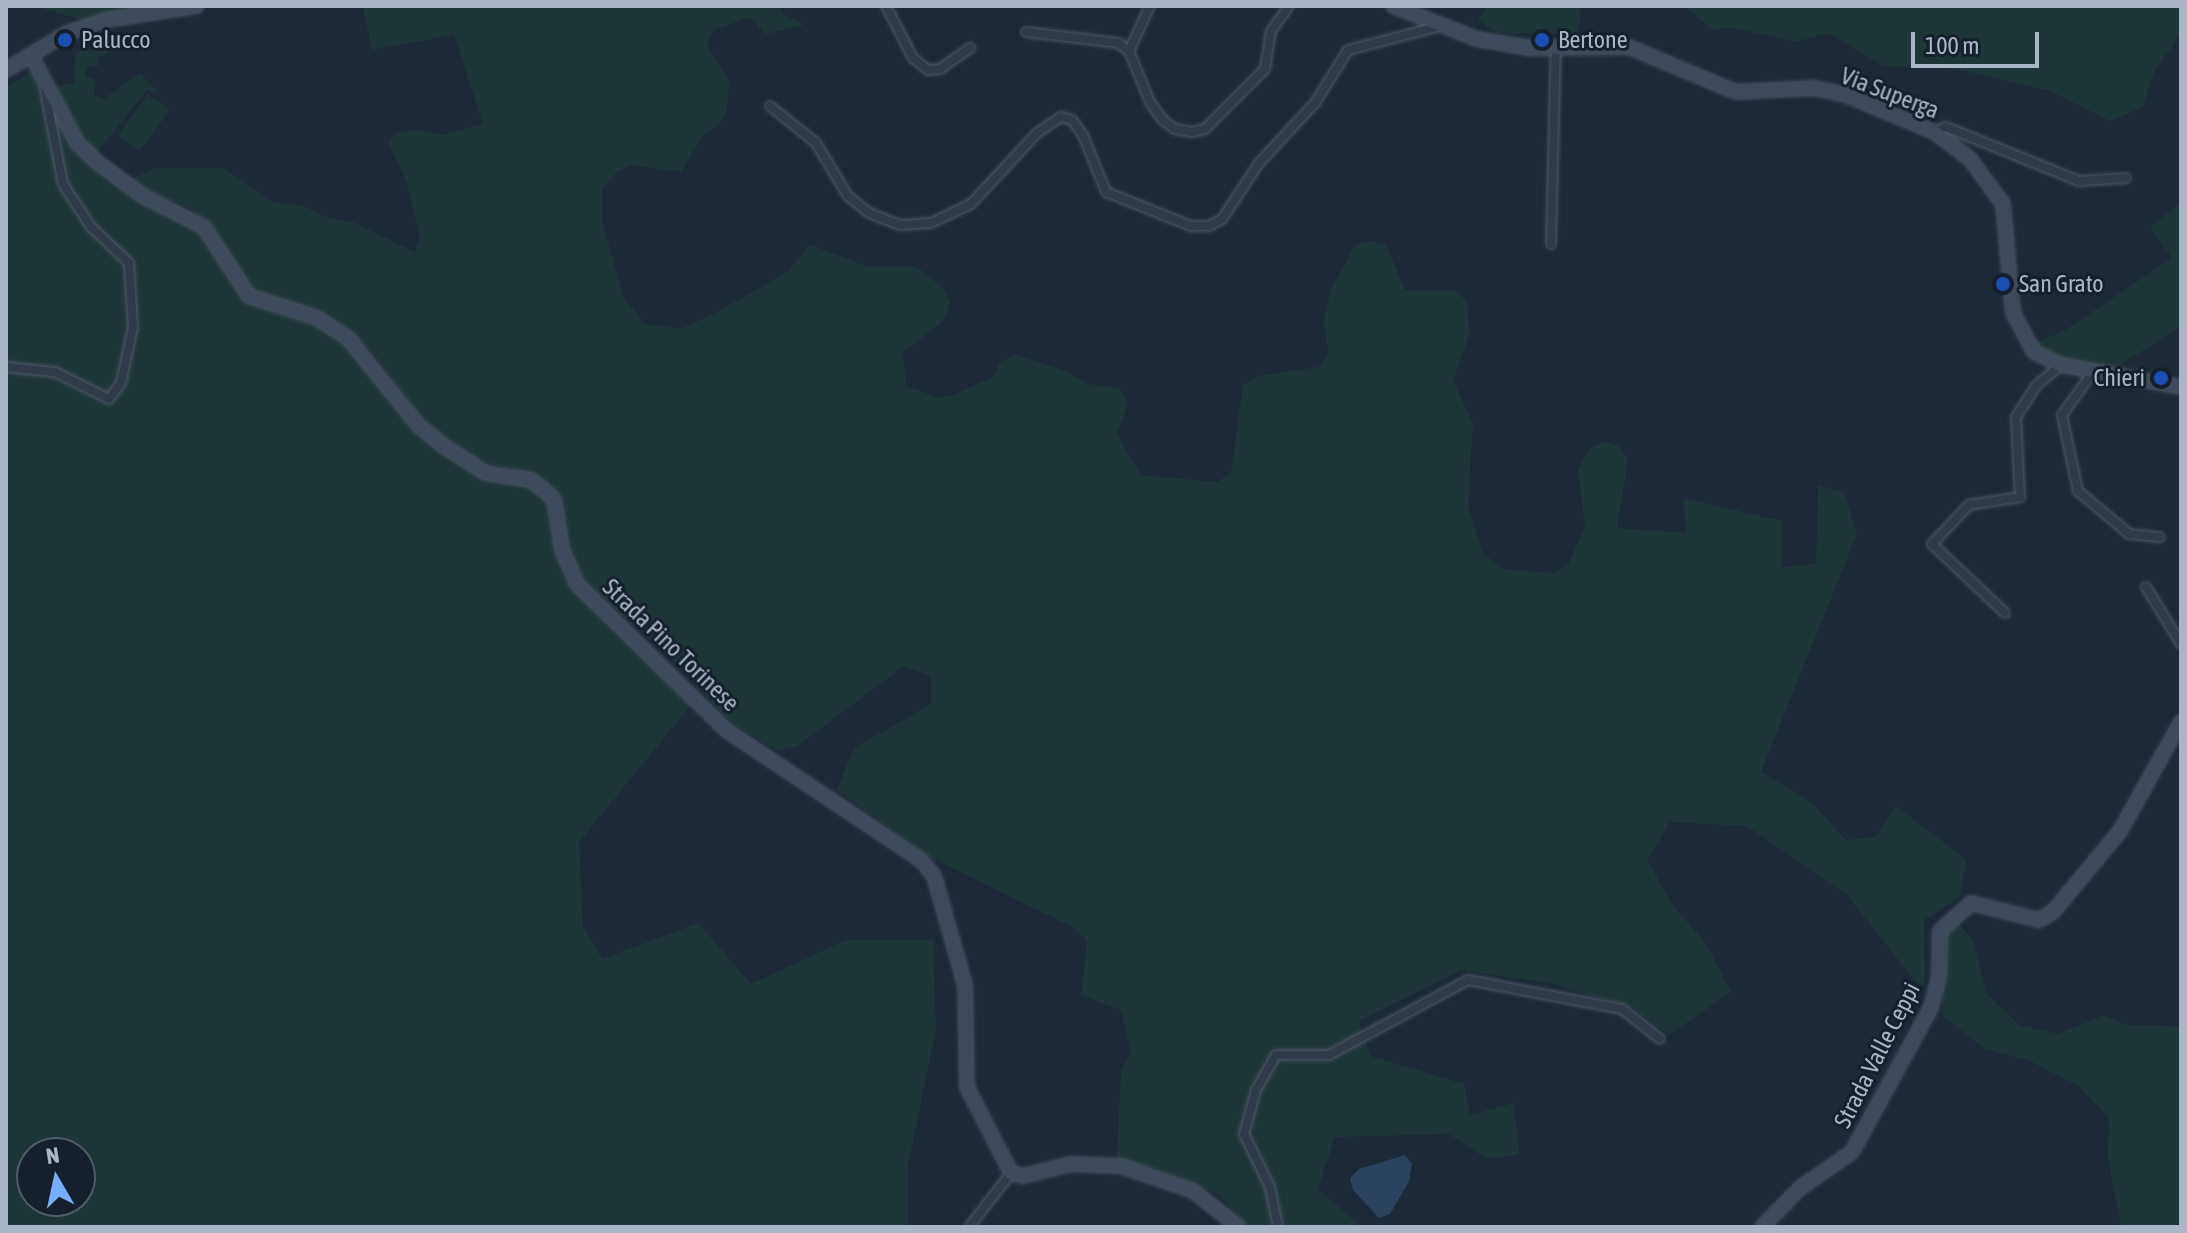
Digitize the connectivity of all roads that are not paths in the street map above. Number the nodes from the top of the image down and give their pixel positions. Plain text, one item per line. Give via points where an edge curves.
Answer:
1 (197, 6) edge
2 (886, 6) edge
3 (1150, 6) edge
4 (1289, 6) edge
5 (1393, 6) edge
6 (1441, 26) junction
7 (1026, 32) dead end
8 (1556, 46) junction
9 (970, 48) dead end
10 (1129, 51) junction
11 (31, 55) junction
12 (6, 70) edge
13 (44, 85) junction
14 (770, 106) dead end
15 (1934, 132) junction
16 (2126, 178) dead end
17 (1551, 244) dead end
18 (2061, 365) junction
19 (6, 367) edge
20 (2093, 372) junction
21 (2181, 387) edge
22 (2160, 537) dead end
23 (2146, 587) dead end
24 (2005, 613) dead end
25 (2181, 644) edge
26 (2181, 722) edge
27 (1660, 1039) dead end
28 (1011, 1173) junction
29 (969, 1227) edge
30 (1239, 1227) edge
31 (1278, 1227) edge
32 (1762, 1227) edge

1 - 11 street via 106,20 67,33
2 - 9 street via 913,58 928,70 940,69
3 - 10 street
4 - 10 street via 1271,31 1265,69 1205,129 1175,129 1163,120
5 - 6 street, Via Superga
6 - 8 street, Via Superga via 1477,39
6 - 14 street via 1348,50 1315,103 1259,163 1222,219 1209,226 1191,226 1106,192 1083,135 1072,120 1061,117 1037,133 971,204 931,223 901,225 869,213 848,196 816,143
7 - 10 street via 1091,36
8 - 15 street, Via Superga via 1629,47 1749,95 1814,88 1846,95
8 - 17 street
11 - 12 street
11 - 13 street, Strada Pino Torinese
13 - 19 street via 63,184 91,227 129,263 133,327 121,383 109,399 55,372
13 - 28 street, Strada Pino Torinese via 77,143 127,185 204,227 249,296 336,329 366,355 418,425 445,447 486,473 531,480 554,499 562,549 577,584 726,730 921,860 934,876 965,985 967,1087
15 - 16 street via 1946,127 2079,181
15 - 18 street, Via Superga via 1970,159 2003,204 2015,321 2034,352
18 - 20 street, Via Superga
18 - 24 street via 2037,385 2016,417 2020,497 1969,505 1932,544
20 - 21 street, Via Superga
20 - 22 street via 2062,415 2078,491 2129,534
23 - 25 street
26 - 32 street, Strada Valle Ceppi via 2120,831 2053,912 2039,920 1971,903 1940,931 1931,1008 1852,1152 1800,1188
27 - 31 street via 1622,1009 1468,980 1329,1055 1276,1055 1256,1090 1244,1134 1270,1187
28 - 29 street
28 - 30 street via 1023,1176 1071,1164 1121,1166 1193,1191

